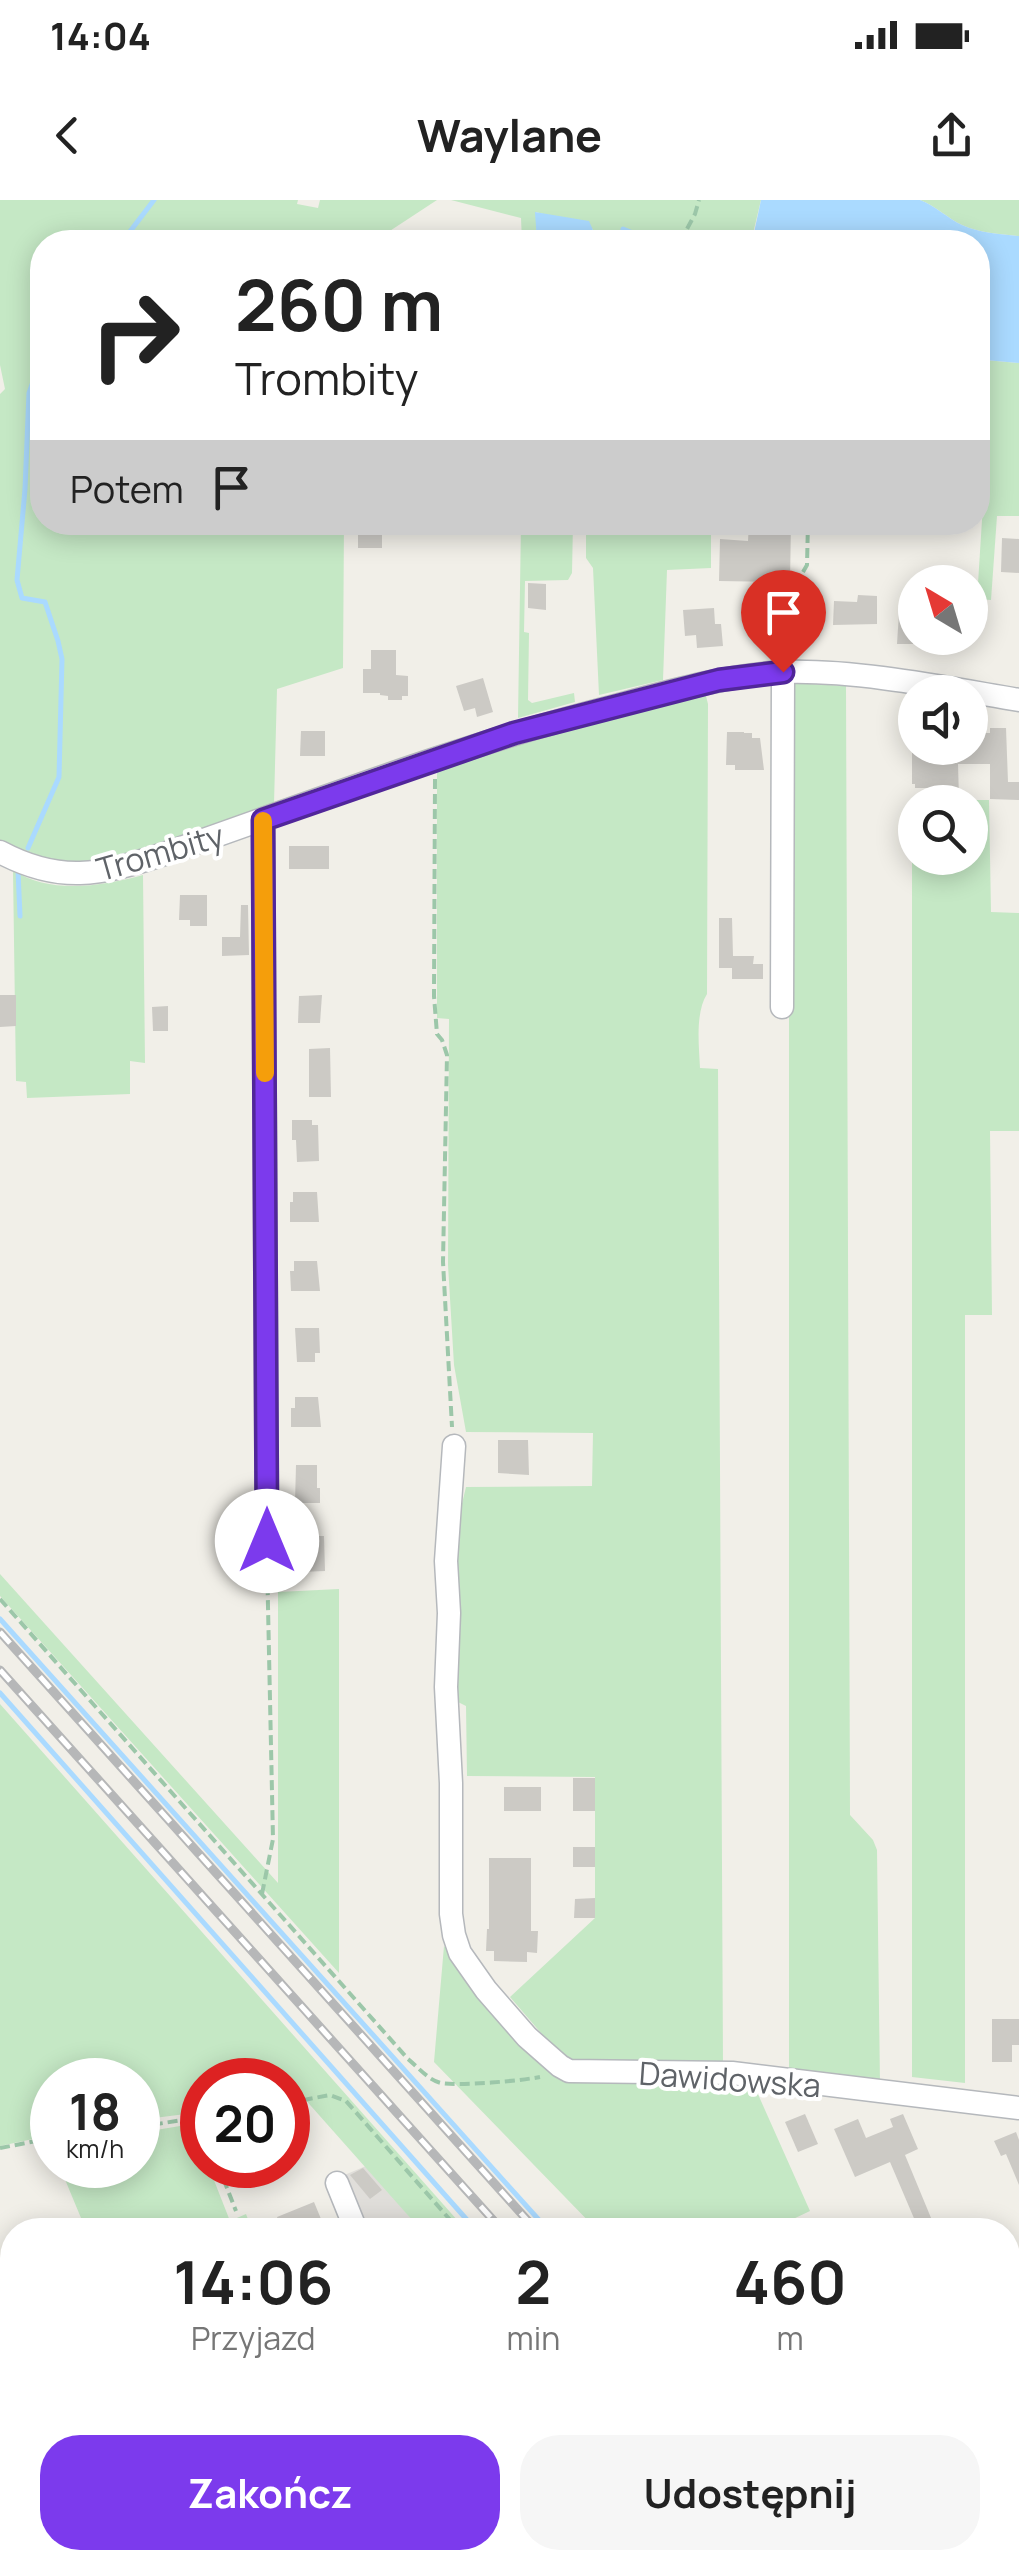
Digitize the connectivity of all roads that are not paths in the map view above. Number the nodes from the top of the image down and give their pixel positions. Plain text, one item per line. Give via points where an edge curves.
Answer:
1 (783, 672) junction
2 (1019, 700) edge
3 (263, 820) junction
4 (0, 852) edge
5 (782, 1006) dead end
6 (454, 1446) road end
7 (267, 1541) road end
8 (1019, 2108) edge
9 (337, 2182) dead end
10 (351, 2218) edge

1 - 2 street, Trombity
1 - 3 street, Trombity via 719,680 514,733
1 - 5 street
3 - 4 street, Trombity via 88,874 47,870
3 - 7 street
6 - 8 street, Dawidowska via 446,1561 451,1918 460,1953 478,1981 527,2038 568,2070 732,2073
9 - 10 street

